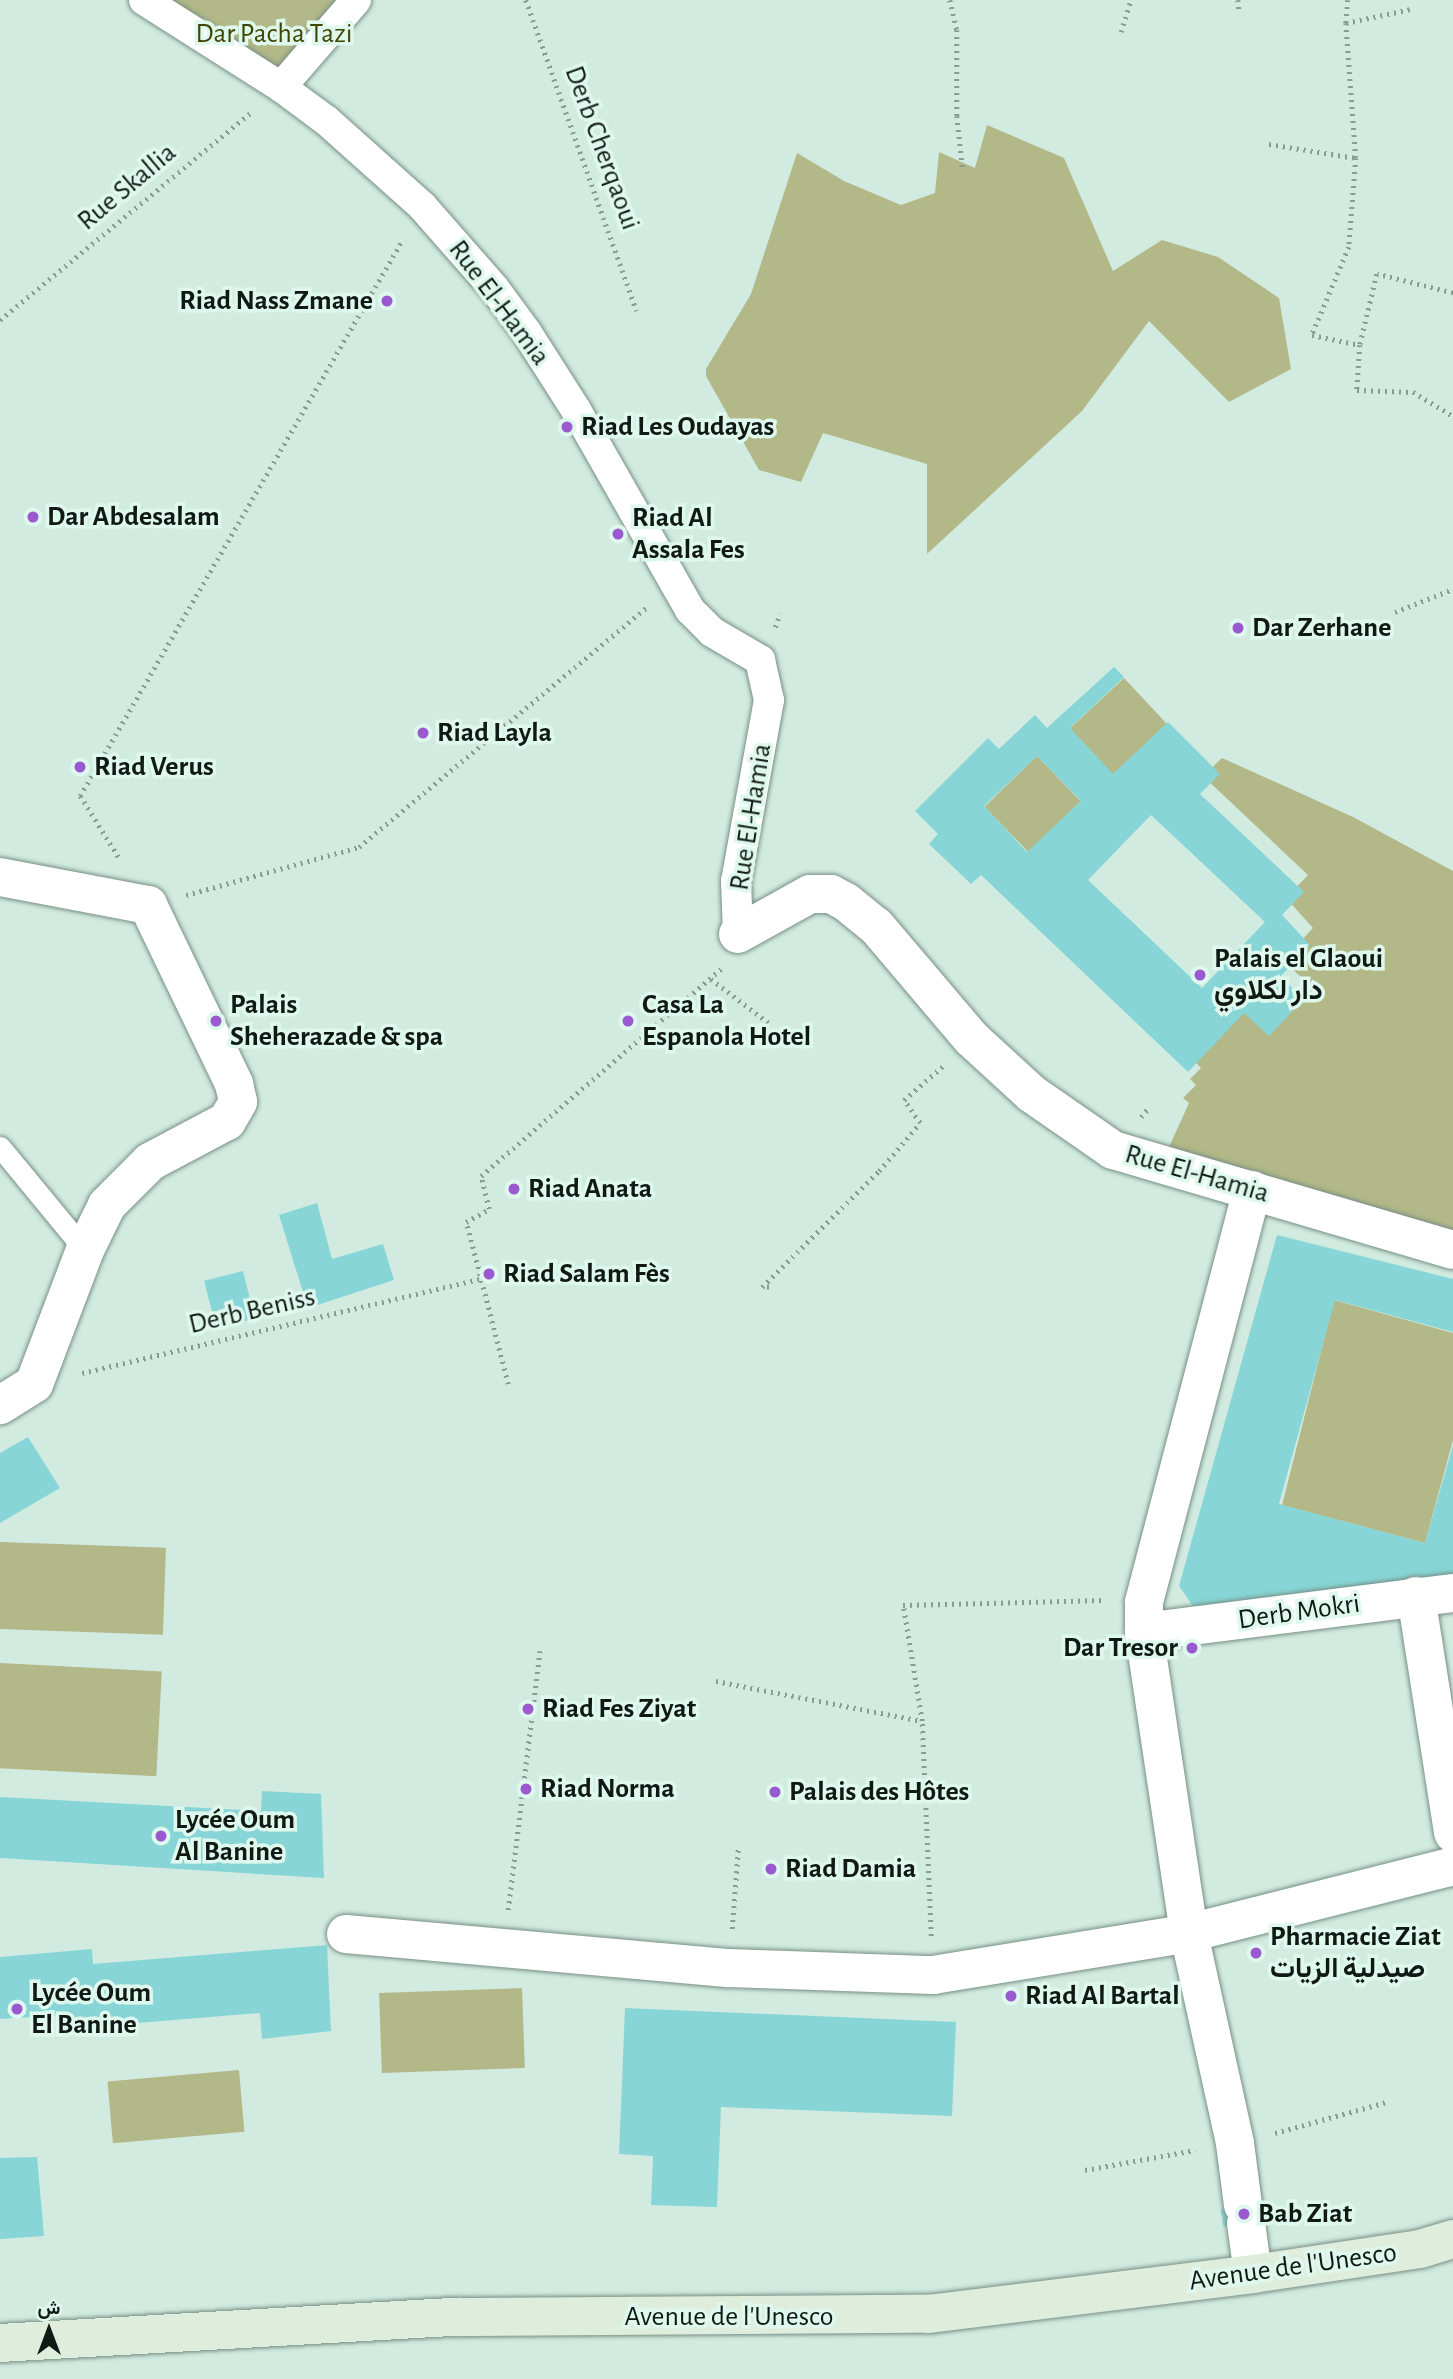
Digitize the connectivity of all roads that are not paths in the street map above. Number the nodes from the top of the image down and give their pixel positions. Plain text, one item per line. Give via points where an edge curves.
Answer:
1 (144, 0) edge
2 (356, 0) edge
3 (281, 87) junction
4 (0, 877) edge
5 (738, 934) joint
6 (0, 1147) edge
7 (1252, 1190) junction
8 (85, 1250) junction
9 (1453, 1250) edge
10 (0, 1405) edge
11 (1453, 1593) edge
12 (1416, 1596) junction
13 (1144, 1617) junction
14 (1453, 1833) edge
15 (1453, 1866) edge
16 (1189, 1933) junction
17 (346, 1934) dead end
18 (1453, 2239) edge
19 (1253, 2274) junction
20 (0, 2343) edge

1 - 3 street, Rue El-Hamia
2 - 3 street
3 - 5 street, Rue El-Hamia via 354,143 422,206 495,288 576,410 690,610 712,632 760,660 769,700 736,881
4 - 8 street via 148,905 234,1084 238,1102 227,1121 150,1162 125,1184 107,1205
5 - 7 street, Rue El-Hamia via 810,894 831,894 876,926 972,1039 1032,1094 1113,1150
6 - 8 lane
7 - 9 street, Rue El-Hamia
7 - 13 street
8 - 10 street via 34,1384
11 - 12 street, Derb Mokri
12 - 13 street, Derb Mokri
12 - 14 street
13 - 16 street
15 - 16 street
16 - 17 street via 933,1975 729,1968
16 - 19 street via 1235,2143
18 - 19 main road, Avenue de l'Unesco via 1420,2249
19 - 20 main road, Avenue de l'Unesco via 929,2314 456,2317

